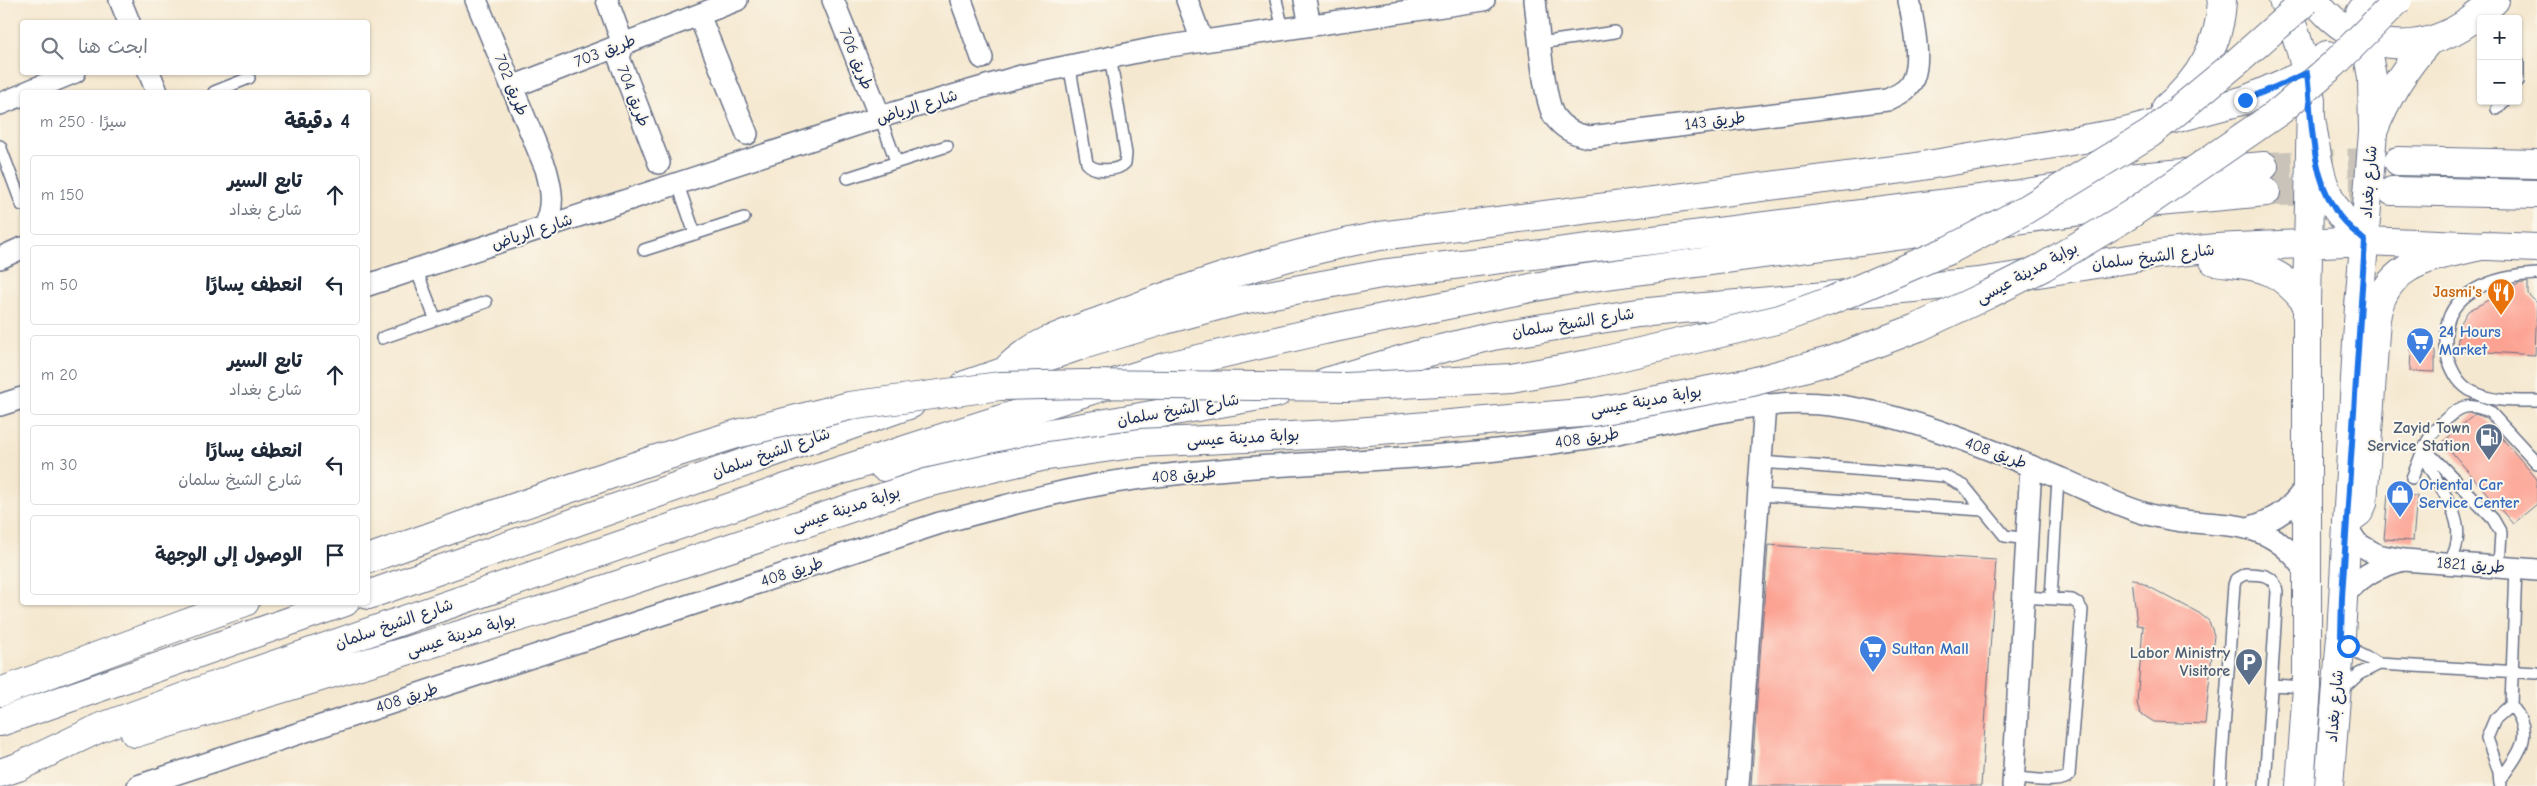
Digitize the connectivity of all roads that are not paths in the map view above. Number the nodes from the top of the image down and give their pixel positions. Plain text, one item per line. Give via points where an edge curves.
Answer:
1 (120, 0) edge
2 (476, 0) edge
3 (607, 0) edge
4 (737, 0) edge
5 (832, 0) edge
6 (961, 0) edge
7 (1187, 0) edge
8 (1276, 0) edge
9 (1305, 0) edge
10 (1484, 0) edge
11 (1535, 0) edge
12 (1910, 0) edge
13 (2222, 0) edge
14 (2283, 0) edge
15 (2307, 0) edge
16 (2316, 0) edge
17 (2398, 0) edge
18 (1462, 2) edge
19 (2484, 12) edge
20 (699, 15) junction
21 (2359, 17) edge
22 (128, 20) edge
23 (1310, 25) junction
24 (1283, 29) junction
25 (1615, 32) dead end
26 (1202, 41) junction
27 (2428, 42) junction
28 (1540, 43) junction
29 (623, 44) junction
30 (1110, 56) junction
31 (982, 58) dead end
32 (1069, 64) junction
33 (2307, 73) junction
34 (69, 75) edge
35 (150, 75) edge
36 (249, 78) dead end
37 (512, 87) junction
38 (34, 90) edge
39 (156, 90) edge
40 (219, 90) edge
41 (20, 96) edge
42 (0, 104) edge
43 (880, 117) junction
44 (2311, 118) junction
45 (2125, 132) junction
46 (2373, 132) junction
47 (747, 134) dead end
48 (0, 146) edge
49 (947, 146) dead end
50 (896, 161) junction
51 (2398, 161) tunnel mouth
52 (659, 163) dead end
53 (2537, 164) edge
54 (546, 170) junction
55 (848, 178) dead end
56 (678, 185) junction
57 (2380, 193) junction
58 (2537, 194) edge
59 (20, 200) edge
60 (586, 214) junction
61 (744, 218) dead end
62 (544, 228) junction
63 (694, 234) junction
64 (2340, 239) junction
65 (2485, 245) junction
66 (2537, 248) edge
67 (20, 249) edge
68 (644, 250) dead end
69 (2160, 254) junction
70 (1, 256) edge
71 (416, 269) junction
72 (2537, 274) edge
73 (370, 284) edge
74 (486, 302) dead end
75 (2307, 304) junction
76 (435, 318) junction
77 (382, 338) dead end
78 (1004, 371) junction
79 (20, 399) edge
80 (2537, 402) edge
81 (1765, 404) junction
82 (0, 405) edge
83 (2424, 448) junction
84 (1761, 462) junction
85 (2537, 462) edge
86 (2031, 466) junction
87 (2058, 478) junction
88 (2412, 478) dead end
89 (2308, 483) junction
90 (792, 486) junction
91 (1759, 496) junction
92 (1983, 510) junction
93 (2347, 524) junction
94 (2251, 527) junction
95 (2027, 539) junction
96 (370, 558) edge
97 (2404, 560) junction
98 (2449, 563) junction
99 (2507, 567) junction
100 (2537, 570) edge
101 (2306, 572) junction
102 (370, 594) edge
103 (2024, 597) junction
104 (2342, 597) junction
105 (2051, 599) junction
106 (238, 605) edge
107 (336, 605) edge
108 (2341, 636) junction
109 (2379, 664) junction
110 (2511, 670) junction
111 (2537, 673) edge
112 (2272, 684) junction
113 (2307, 687) junction
114 (0, 692) edge
115 (2336, 698) junction
116 (2511, 705) junction
117 (0, 722) edge
118 (9, 770) edge
119 (2013, 782) edge
120 (2500, 783) edge
121 (138, 786) edge
122 (1738, 786) edge
123 (2220, 786) edge
124 (2265, 786) edge
125 (2300, 786) edge
126 (2329, 786) edge

1 - 22 street
2 - 37 street, طريق 702
3 - 29 street, طريق 704
4 - 20 street, طريق 703
5 - 43 street, طريق 706
6 - 31 street
7 - 26 street
8 - 24 lane
9 - 23 street
10 - 18 street, شارع الرياض
11 - 28 street, طريق 143
12 - 28 street, طريق 143 via 1916,73 1906,90 1887,100 1599,136 1573,132 1554,116
13 - 45 main road via 2216,39 2206,62 2183,94 2158,116
14 - 33 main road, شارع بغداد
15 - 96 main road, bridge via 2151,133 2025,210 1948,250 1830,301 1780,318 1589,364 1511,378 1347,387 1000,386 849,406 736,434 654,460
16 - 21 main road via 2330,17
17 - 118 main road, بوابة مدينة عيسى, bridge via 2280,112 2131,214 2043,267 1989,294 1918,327 1828,361 1752,382 1593,412 1332,434 1140,443 1041,457 926,483 539,611
18 - 23 street, شارع الرياض
19 - 27 main road via 2454,32
20 - 29 street, طريق 703
20 - 47 street
21 - 27 main road via 2391,44
21 - 33 main road, شارع الشيخ سلمان via 2328,55
21 - 46 main road, شارع بغداد via 2372,78
23 - 24 street, شارع الرياض
24 - 26 street, شارع الرياض
25 - 28 lane
26 - 30 street, شارع الرياض
27 - 46 main road via 2396,82
29 - 37 street, طريق 703
29 - 52 street, طريق 704 via 619,58
30 - 32 street, شارع الرياض
30 - 32 lane via 1127,158 1119,168 1097,170 1087,163
32 - 43 street, شارع الرياض
33 - 44 main road, شارع بغداد
33 - 45 main road, شارع الشيخ سلمان via 2245,100
34 - 38 street
35 - 39 street
36 - 40 lane
37 - 54 street, طريق 702
41 - 42 street
43 - 50 lane
43 - 56 street, شارع الرياض
44 - 64 main road, شارع بغداد
44 - 64 main road via 2324,186 2336,212
45 - 78 main road, شارع الشيخ سلمان via 1910,168 1337,244 1232,273 1106,318 1042,344
46 - 57 main road, شارع بغداد
48 - 59 lane
49 - 50 lane
50 - 55 lane
51 - 53 main road
54 - 60 street, طريق 702 via 560,191
54 - 62 street, طريق 702 via 552,210
56 - 60 street, شارع الرياض
56 - 63 lane
57 - 58 main road
57 - 64 main road
60 - 62 street, شارع الرياض
61 - 63 lane
62 - 71 street, شارع الرياض
63 - 68 lane
64 - 65 main road, شارع الشيخ سلمان
64 - 69 main road, شارع الشيخ سلمان
64 - 75 main road, شارع بغداد
64 - 93 main road, شارع بغداد
65 - 66 main road, شارع الشيخ سلمان
65 - 93 main road via 2408,267 2396,275 2382,295 2376,319 2363,503
67 - 70 street
69 - 75 main road via 2266,269 2288,282
69 - 90 main road, شارع الشيخ سلمان via 1978,282 1694,306 1527,330 1450,346 1299,388 1054,432
71 - 73 street, شارع الرياض
71 - 76 lane
72 - 80 lane via 2514,276 2464,296 2446,321 2447,356 2461,385 2481,396
74 - 76 lane
75 - 89 main road, شارع بغداد
76 - 77 lane
78 - 90 main road, شارع الشيخ سلمان via 1236,301 1381,274 2126,178 2265,179 2126,205 1570,280 1324,330 1164,367
78 - 102 main road, شارع الشيخ سلمان
79 - 82 street
81 - 84 street
81 - 86 street, طريق 408 via 1831,405 1881,413
81 - 121 street, طريق 408 via 1538,445 1423,458 1164,476 1051,494 940,523
83 - 85 lane via 2450,415 2474,406 2490,412
83 - 88 lane
83 - 98 lane via 2426,460 2460,532 2457,549
83 - 99 lane via 2494,519 2501,533
84 - 91 street
84 - 92 lane via 1944,476 1964,486
86 - 87 street, طريق 408
86 - 95 street
87 - 94 street, طريق 408 via 2162,518
87 - 105 lane
89 - 94 street, طريق 408 via 2285,512 2269,522
89 - 101 main road, شارع بغداد
90 - 118 main road, شارع الشيخ سلمان via 236,678 102,727
91 - 92 lane
91 - 122 street
92 - 95 lane via 2005,536
93 - 97 street, طريق 1821 via 2363,549
93 - 104 main road, شارع بغداد
94 - 101 street, طريق 408 via 2283,544
95 - 103 street
97 - 98 street, طريق 1821
97 - 104 street, طريق 1821 via 2376,568
98 - 99 street, طريق 1821
99 - 100 street, طريق 1821
99 - 110 lane
101 - 113 main road, شارع بغداد
103 - 105 lane
103 - 119 street
104 - 108 main road, شارع بغداد
105 - 119 lane via 2072,600 2082,610 2070,770 2062,780
106 - 114 main road
107 - 117 main road
108 - 109 lane via 2357,653
108 - 115 main road, شارع بغداد
109 - 110 lane
109 - 115 lane via 2351,681
110 - 111 lane
110 - 116 lane
112 - 113 lane
112 - 123 lane via 2276,585 2268,577 2245,574 2236,579
112 - 124 lane
113 - 125 main road, شارع بغداد
115 - 126 main road, شارع بغداد
116 - 120 lane via 2495,719 2487,738
116 - 120 lane via 2525,722 2527,738 2521,756

